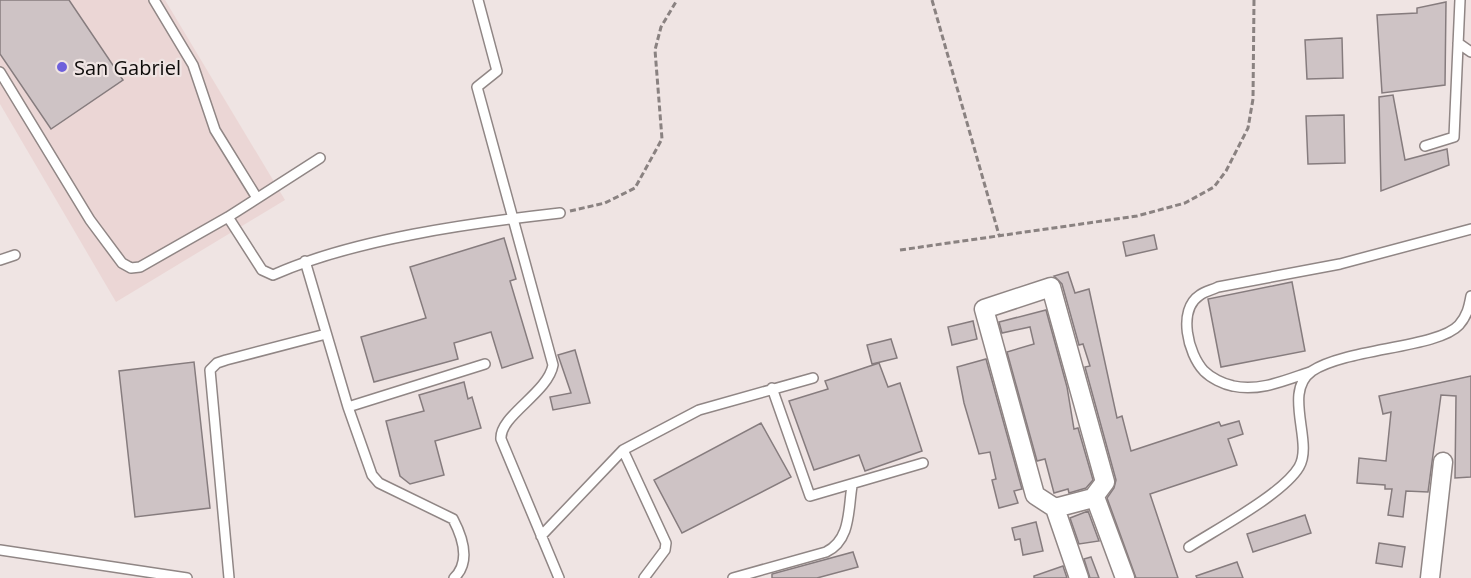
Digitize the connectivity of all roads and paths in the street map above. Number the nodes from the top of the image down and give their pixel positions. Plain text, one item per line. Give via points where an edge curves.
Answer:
1 (154, 0) edge
2 (478, 0) edge
3 (677, 0) edge
4 (932, 0) edge
5 (1254, 0) edge
6 (1460, 0) edge
7 (1458, 43) junction
8 (1471, 52) edge
9 (0, 72) edge
10 (1425, 146) dead end
11 (320, 158) dead end
12 (257, 198) junction
13 (560, 213) joint
14 (228, 217) junction
15 (513, 218) junction
16 (1471, 229) edge
17 (999, 236) junction
18 (900, 250) dead end
19 (15, 255) dead end
20 (0, 260) edge
21 (305, 261) junction
22 (1471, 296) edge
23 (326, 334) junction
24 (485, 364) dead end
25 (1310, 372) junction
26 (813, 378) dead end
27 (772, 388) junction
28 (348, 407) junction
29 (623, 450) junction
30 (1443, 462) dead end
31 (922, 463) dead end
32 (852, 486) junction
33 (1095, 497) junction
34 (1055, 508) junction
35 (541, 536) junction
36 (1189, 547) dead end
37 (0, 550) edge
38 (187, 578) edge
39 (229, 578) edge
40 (454, 578) edge
41 (558, 578) edge
42 (644, 578) edge
43 (733, 578) edge
44 (1079, 578) edge
45 (1125, 578) edge
46 (1430, 578) edge

1 - 12 lane via 193,65 215,130
2 - 15 lane via 496,71 477,87
3 - 13 path via 655,50 662,139 635,188 606,203
4 - 17 path
5 - 17 path via 1253,99 1248,128 1214,187 1185,203 1137,216
6 - 7 lane
7 - 8 lane
7 - 10 lane via 1454,137
9 - 14 lane via 90,220 122,263 140,267
11 - 12 lane
12 - 14 lane
13 - 15 lane
14 - 21 lane via 268,274
15 - 21 lane
15 - 35 lane via 552,364 551,376 501,433
16 - 25 lane via 1340,264 1218,287 1199,295 1192,304 1187,324 1189,340 1204,372 1216,380 1250,388
17 - 18 path
19 - 20 lane
21 - 23 lane
22 - 25 lane via 1467,313 1458,326 1441,337 1353,356
23 - 28 lane
23 - 39 lane via 226,360 210,370
24 - 28 lane
25 - 36 lane via 1301,386 1298,405 1303,454 1300,465 1271,493
26 - 27 lane
27 - 29 lane via 699,410
27 - 32 lane via 810,496
28 - 40 lane via 374,479 453,519 465,557 464,566
29 - 35 lane
29 - 42 lane via 666,543
30 - 46 street
31 - 32 lane
32 - 43 lane via 844,536 838,546
33 - 34 street
33 - 34 street via 1104,479 1050,287 984,309 1035,495
33 - 45 street
34 - 44 street
35 - 41 lane
37 - 38 lane

